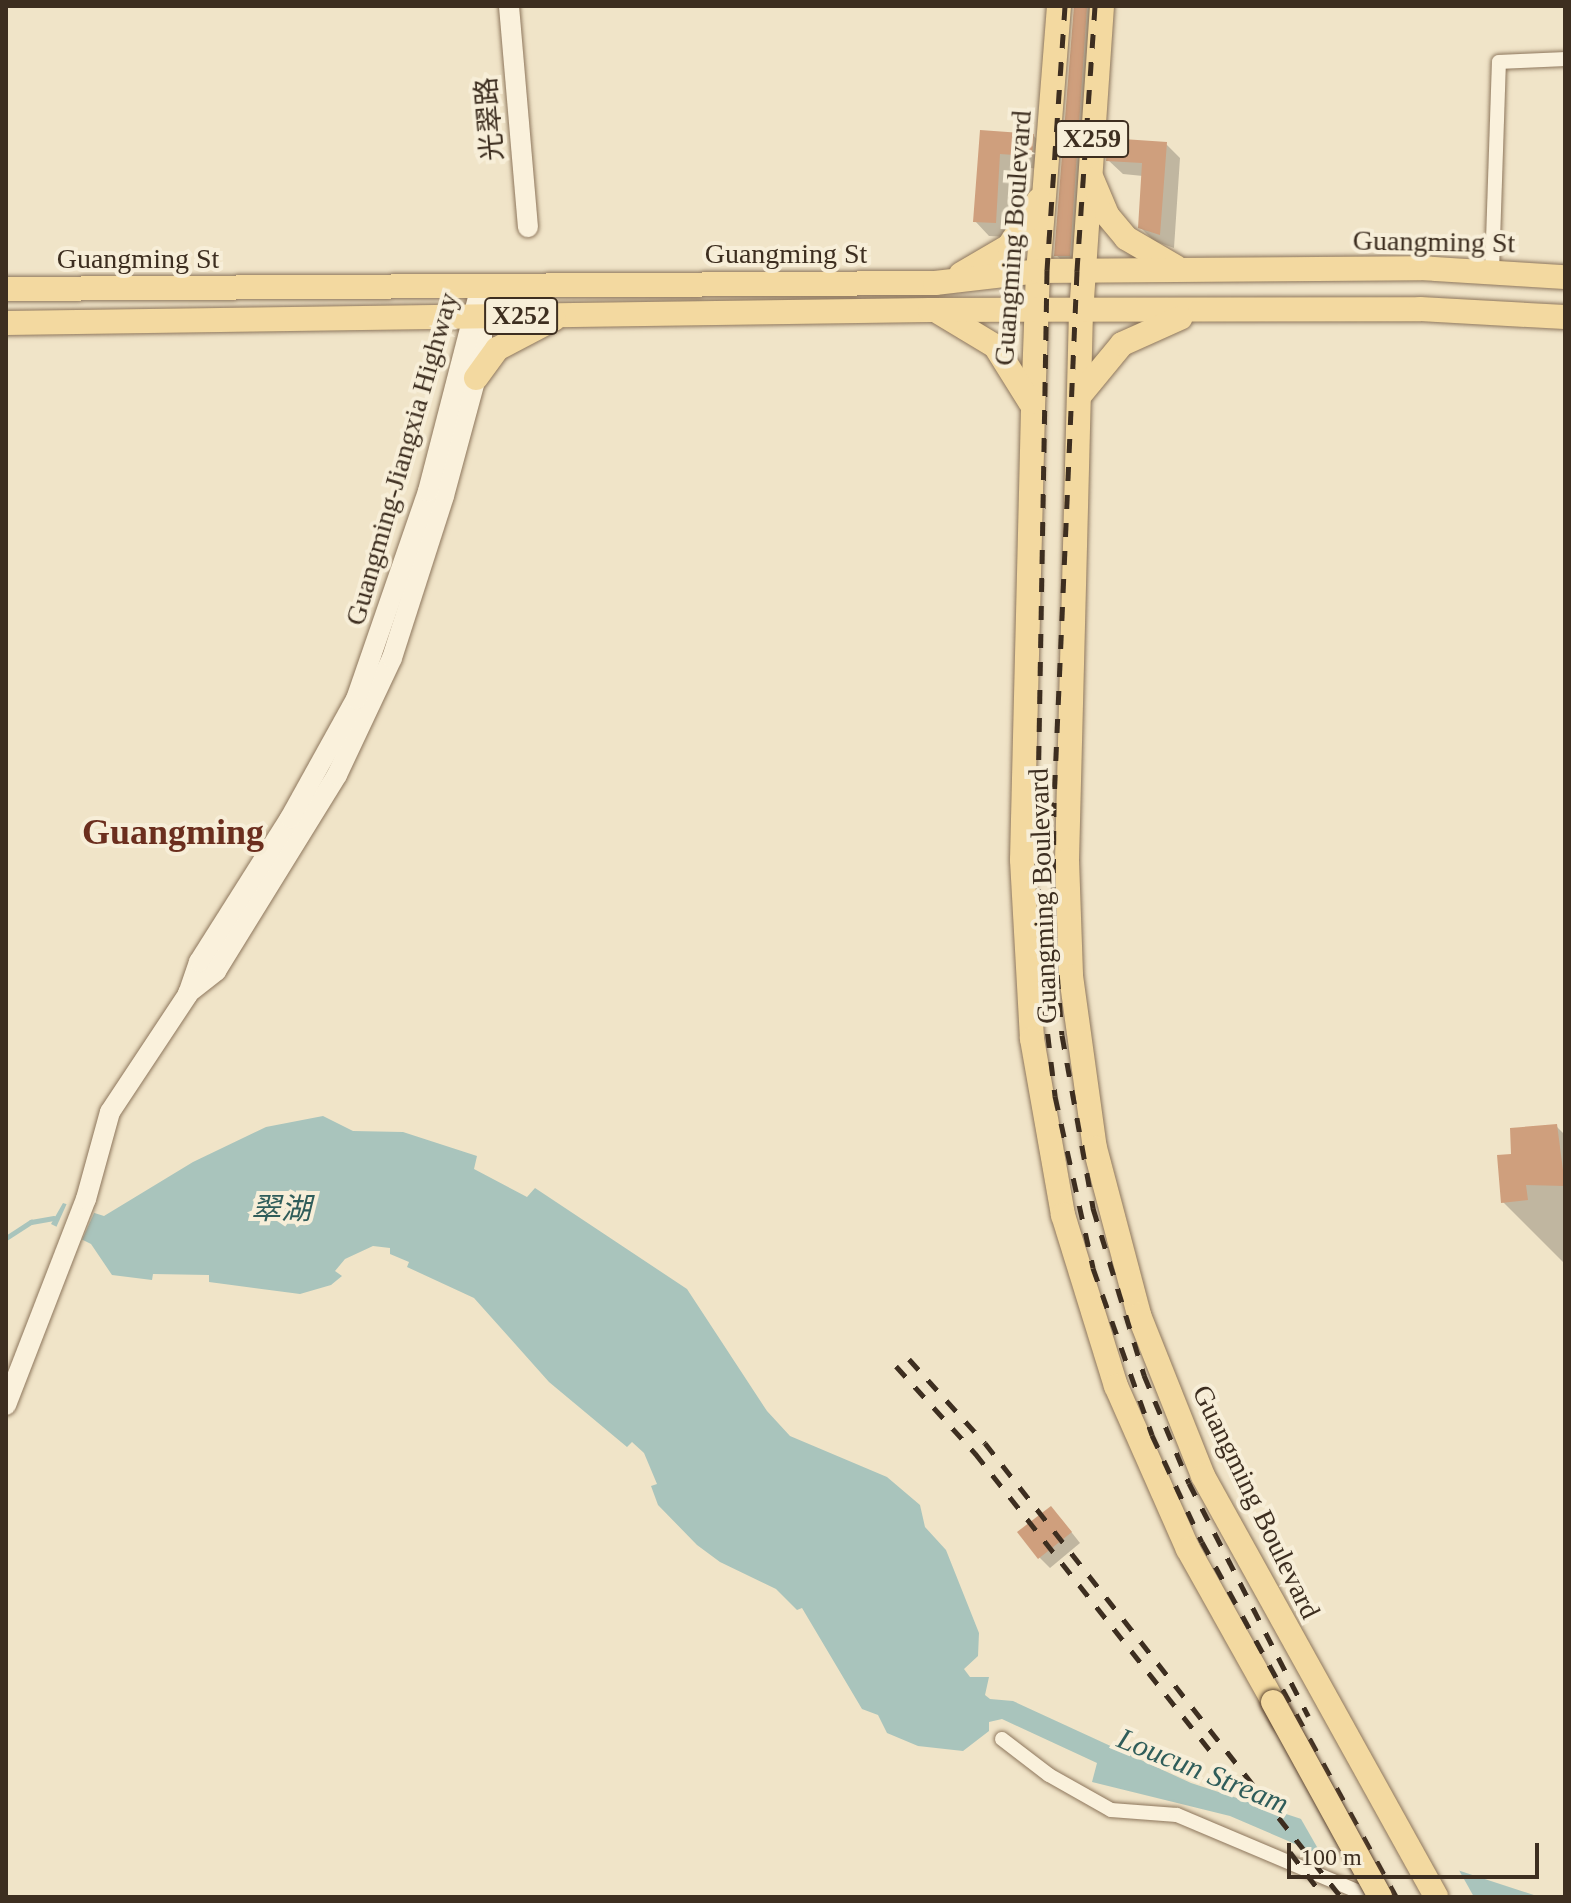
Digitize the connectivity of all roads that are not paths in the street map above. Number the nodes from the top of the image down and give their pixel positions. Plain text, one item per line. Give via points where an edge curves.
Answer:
1 (509, 6) edge
2 (1059, 6) edge
3 (1102, 6) edge
4 (1565, 59) edge
5 (1090, 172) junction
6 (1045, 187) junction
7 (528, 227) dead end
8 (1038, 271) junction
9 (1084, 271) junction
10 (1194, 271) junction
11 (1492, 271) junction
12 (1565, 277) edge
13 (935, 283) junction
14 (481, 286) junction
15 (6, 289) edge
16 (930, 310) junction
17 (1205, 310) junction
18 (1081, 311) junction
19 (1036, 312) junction
20 (566, 315) junction
21 (478, 316) junction
22 (1565, 317) edge
23 (6, 323) edge
24 (476, 378) junction
25 (1078, 397) junction
26 (1033, 410) junction
27 (188, 994) junction
28 (6, 1405) edge
29 (1273, 1702) dead end
30 (1002, 1739) dead end
31 (1334, 1812) dead end
32 (1371, 1897) edge
33 (1380, 1897) edge
34 (1436, 1897) edge

1 - 7 street, 光翠路
2 - 6 main road, Guangming Boulevard / X259
3 - 5 main road, Guangming Boulevard / X259
4 - 11 street via 1499,62
5 - 9 main road, Guangming Boulevard / X259
5 - 10 main road via 1107,215 1126,238 1151,256
6 - 8 main road, Guangming Boulevard / X259
6 - 13 main road via 1009,246 990,260
8 - 9 main road, Guangming St
8 - 13 main road, Guangming St
8 - 19 main road, Guangming Boulevard / X259
9 - 10 main road, Guangming St
9 - 18 main road, Guangming Boulevard / X259
10 - 11 main road, Guangming St
11 - 12 main road, Guangming St
13 - 14 main road, Guangming St
14 - 15 main road, Guangming St
14 - 21 street, Guangming-Jiangxia Highway
16 - 19 main road, Guangming St / X252
16 - 20 main road, Guangming St / X252
16 - 26 main road via 965,324 995,346 1018,375
17 - 18 main road, Guangming St
17 - 22 main road, Guangming St via 1468,309
17 - 25 main road via 1129,340 1097,368
18 - 19 main road, Guangming St / X252
18 - 25 main road, Guangming Boulevard
19 - 26 main road, Guangming Boulevard
20 - 21 main road, Guangming St / X252
20 - 24 main road via 497,349
21 - 23 main road, Guangming St / X252
21 - 24 street, Guangming-Jiangxia Highway
21 - 27 street, Guangming-Jiangxia Highway via 428,491 356,699 290,818 199,962
24 - 27 street, Guangming-Jiangxia Highway via 444,496 370,708 337,775 216,971
25 - 34 main road, Guangming Boulevard via 1068,910 1077,1034 1095,1148 1130,1288 1180,1423 1229,1528
26 - 31 main road, Guangming Boulevard via 1023,920 1032,1039 1050,1157 1083,1287 1138,1441 1188,1549
27 - 28 street, Guangming-Jiangxia Highway via 110,1112 86,1199
29 - 33 main road, bridge
30 - 32 street via 1049,1775 1111,1810 1177,1815

